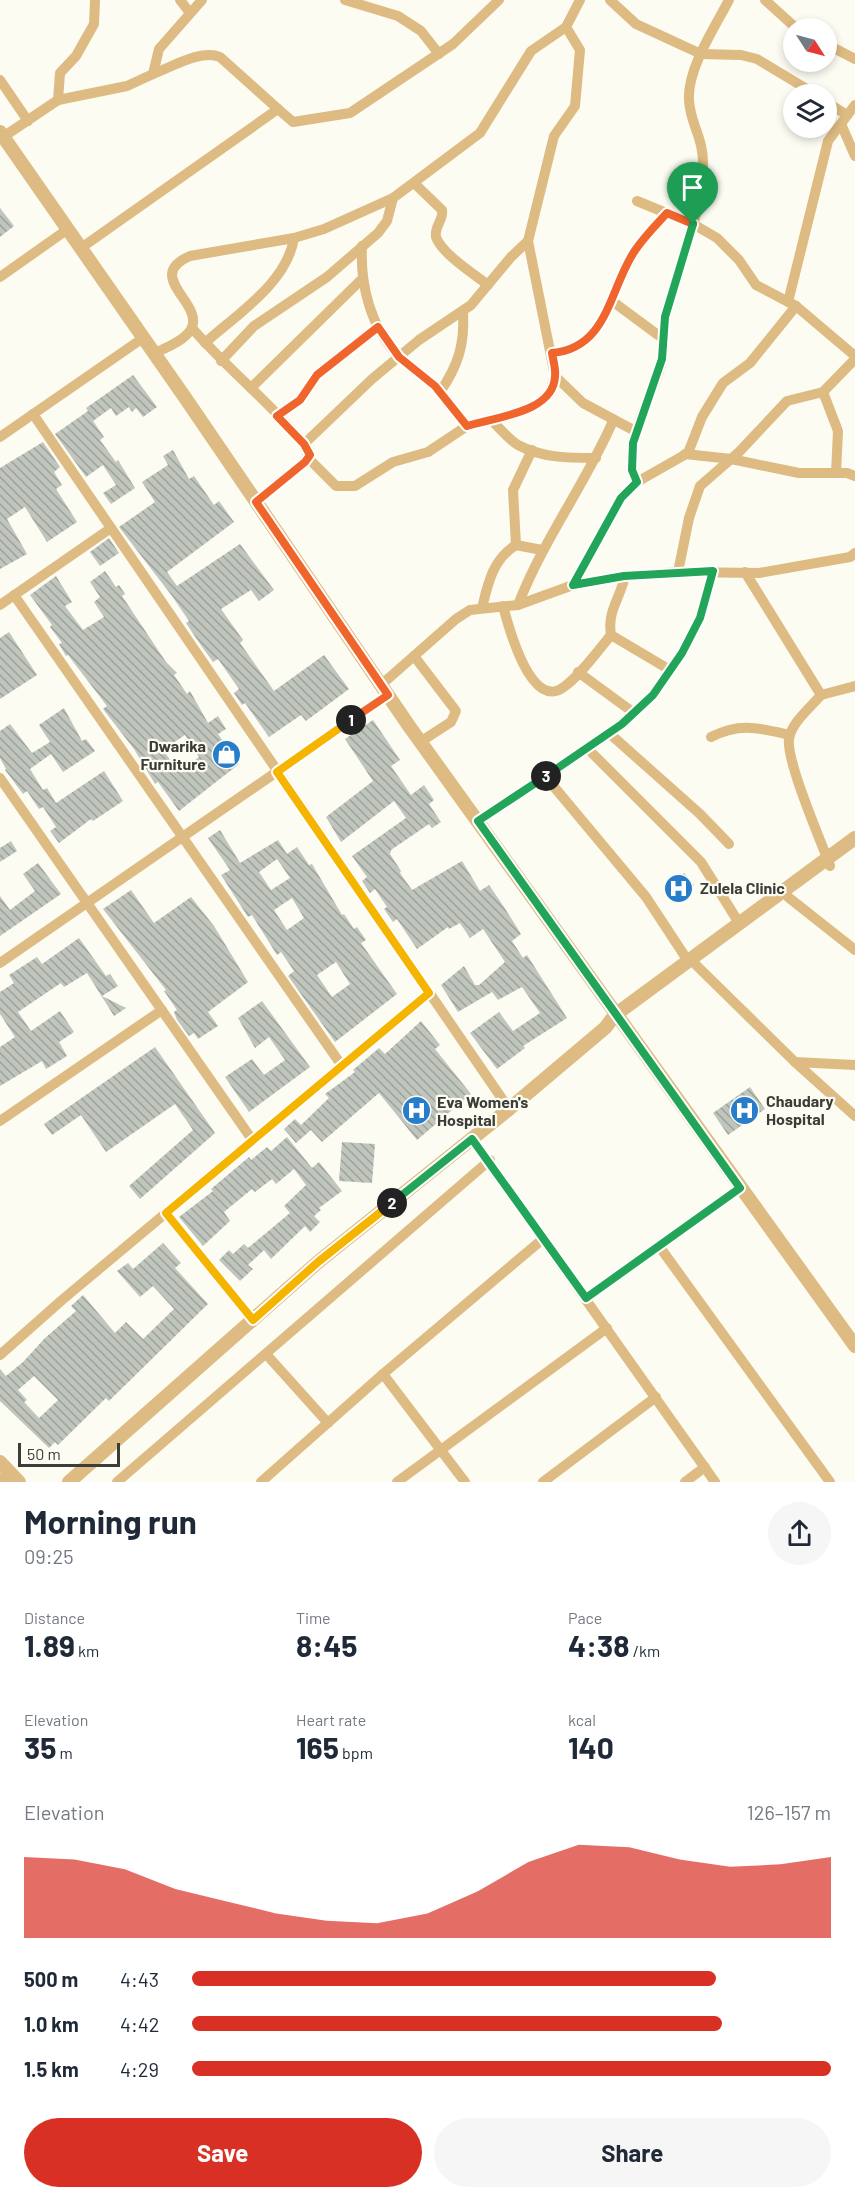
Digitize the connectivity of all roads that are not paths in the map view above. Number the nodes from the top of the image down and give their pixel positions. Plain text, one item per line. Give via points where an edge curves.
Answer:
1 (95, 0) edge
2 (180, 0) edge
3 (202, 0) edge
4 (345, 0) edge
5 (499, 0) edge
6 (580, 0) edge
7 (610, 0) edge
8 (729, 0) edge
9 (765, 0) edge
10 (190, 13) junction
11 (785, 18) edge
12 (566, 27) junction
13 (837, 50) edge
14 (439, 54) junction
15 (701, 54) junction
16 (855, 59) edge
17 (153, 74) junction
18 (0, 80) edge
19 (798, 84) edge
20 (58, 100) junction
21 (855, 105) edge
22 (278, 109) junction
23 (837, 112) edge
24 (844, 119) junction
25 (28, 121) junction
26 (2, 135) edge
27 (855, 156) edge
28 (414, 183) junction
29 (393, 198) junction
30 (637, 201) dead end
31 (667, 213) junction
32 (693, 224) junction
33 (68, 229) junction
34 (294, 238) junction
35 (528, 241) junction
36 (362, 246) junction
37 (81, 248) junction
38 (0, 277) edge
39 (362, 279) junction
40 (488, 285) junction
41 (612, 301) junction
42 (792, 304) junction
43 (463, 312) junction
44 (378, 327) junction
45 (192, 328) junction
46 (144, 338) junction
47 (662, 338) junction
48 (205, 343) junction
49 (552, 353) junction
50 (154, 354) junction
51 (399, 357) junction
52 (855, 357) edge
53 (221, 361) junction
54 (555, 376) junction
55 (251, 388) junction
56 (440, 392) junction
57 (823, 392) junction
58 (33, 414) junction
59 (277, 416) junction
60 (490, 419) junction
61 (613, 421) junction
62 (467, 426) junction
63 (636, 432) junction
64 (0, 437) edge
65 (304, 444) junction
66 (532, 450) junction
67 (685, 454) junction
68 (308, 458) junction
69 (596, 458) junction
70 (731, 459) junction
71 (837, 473) junction
72 (855, 476) edge
73 (637, 482) junction
74 (256, 502) junction
75 (111, 528) junction
76 (516, 545) junction
77 (542, 550) junction
78 (855, 553) edge
79 (713, 571) junction
80 (678, 572) junction
81 (745, 572) junction
82 (624, 576) junction
83 (573, 585) junction
84 (14, 596) junction
85 (0, 605) edge
86 (518, 605) junction
87 (502, 606) junction
88 (482, 608) junction
89 (611, 635) junction
90 (414, 656) junction
91 (670, 670) junction
92 (578, 672) junction
93 (855, 686) edge
94 (384, 690) junction
95 (821, 695) junction
96 (634, 714) junction
97 (609, 733) junction
98 (790, 735) junction
99 (711, 737) dead end
100 (420, 742) junction
101 (587, 748) junction
102 (277, 772) junction
103 (545, 776) junction
104 (0, 778) edge
105 (478, 821) junction
106 (183, 837) junction
107 (855, 838) edge
108 (729, 844) dead end
109 (855, 848) edge
110 (829, 862) junction
111 (788, 897) junction
112 (87, 903) junction
113 (739, 923) junction
114 (855, 950) edge
115 (0, 963) edge
116 (692, 963) junction
117 (429, 993) junction
118 (162, 1011) junction
119 (617, 1018) junction
120 (795, 1062) junction
121 (855, 1064) edge
122 (342, 1066) junction
123 (509, 1109) junction
124 (855, 1116) edge
125 (0, 1121) edge
126 (472, 1139) junction
127 (253, 1140) junction
128 (490, 1160) junction
129 (740, 1188) junction
130 (166, 1213) junction
131 (544, 1238) junction
132 (659, 1246) junction
133 (586, 1298) junction
134 (253, 1320) junction
135 (607, 1328) junction
136 (855, 1346) edge
137 (266, 1354) junction
138 (0, 1355) edge
139 (383, 1374) junction
140 (656, 1396) junction
141 (328, 1423) junction
142 (440, 1449) junction
143 (0, 1462) edge
144 (705, 1467) junction
145 (19, 1482) edge
146 (69, 1482) edge
147 (117, 1482) edge
148 (261, 1482) edge
149 (397, 1482) edge
150 (465, 1482) edge
151 (543, 1482) edge
152 (685, 1482) edge
153 (715, 1482) edge
154 (830, 1482) edge

1 - 20 street via 94,24 76,56 60,73
2 - 10 street
3 - 10 street
4 - 14 street via 398,16 421,31
5 - 14 street
6 - 12 street
7 - 15 street via 636,24
8 - 15 street
9 - 11 street
10 - 17 street via 159,49
12 - 28 street via 531,51 480,133
12 - 35 street via 580,50 575,106 554,136
13 - 16 street
14 - 22 street via 350,113 293,122
15 - 19 street via 757,59
15 - 32 street via 689,88 692,117 701,138 703,167
17 - 20 street via 127,86
17 - 22 street via 213,54
18 - 25 street
20 - 25 street
21 - 24 street
22 - 37 street
23 - 24 street
24 - 27 street
24 - 42 street via 828,141
25 - 26 street
26 - 33 street
28 - 29 street
28 - 40 street via 443,213 436,231 439,242
29 - 34 street via 359,215
29 - 36 street via 387,221
30 - 31 street
31 - 32 street
31 - 41 street via 633,252
32 - 42 street via 717,238 756,285
32 - 47 street
33 - 37 street
33 - 38 street
34 - 45 street via 181,260 174,267 172,280 192,314
34 - 48 street via 292,255 268,286
35 - 40 street
35 - 49 street
36 - 39 street
36 - 53 street via 327,277 254,326
37 - 46 street
39 - 44 street
39 - 55 street
40 - 43 street
41 - 47 street
41 - 49 street via 584,342 570,351
42 - 52 street
42 - 67 street via 750,363 723,383
43 - 51 street
43 - 56 street via 465,331 459,361
44 - 51 street
44 - 59 street via 317,375 300,400
45 - 48 street
45 - 50 street
46 - 50 street
46 - 58 street
47 - 63 street via 662,359
48 - 53 street
49 - 54 street
50 - 74 street
51 - 56 street
51 - 65 street
52 - 57 street
53 - 55 street
54 - 60 street via 549,395 540,403
54 - 61 street via 583,403
55 - 59 street
56 - 62 street
57 - 70 street via 787,400
57 - 71 street via 837,431
58 - 64 street
58 - 75 street
59 - 65 street
60 - 62 street
60 - 66 street via 516,444
61 - 63 street
61 - 69 street
62 - 68 street via 428,452 393,462 346,488 336,486
63 - 73 street via 631,460
65 - 68 street
66 - 69 street via 560,458
66 - 76 street via 513,490
67 - 70 street
67 - 73 street
68 - 74 street
69 - 77 street
70 - 71 street via 799,473
70 - 80 street via 700,486
71 - 72 street
73 - 83 street via 621,498
74 - 94 street
75 - 84 street
75 - 102 street
76 - 77 street
76 - 88 street via 490,574
77 - 86 street
78 - 81 street via 759,573
79 - 80 street
79 - 81 street
79 - 91 street via 700,618
80 - 82 street
81 - 95 street
82 - 83 street
82 - 89 street via 620,597 608,619
83 - 86 street
84 - 85 street
84 - 106 street
86 - 87 street
87 - 88 street
87 - 92 street via 524,668 540,685 556,691
88 - 90 street via 470,610
89 - 91 street
89 - 92 street
90 - 94 street
90 - 100 street via 456,711 451,722
91 - 96 street
92 - 96 street
93 - 95 street
94 - 100 street
94 - 102 street
95 - 98 street
96 - 97 street
97 - 101 street
97 - 108 street
98 - 99 street via 744,727
98 - 110 street via 795,770
100 - 105 street
101 - 103 street
101 - 113 street via 701,862
102 - 106 street
102 - 117 street
103 - 105 street
103 - 116 street via 646,897
104 - 112 street
105 - 119 street
106 - 112 street
106 - 122 street
107 - 110 street
109 - 110 street
110 - 111 street
110 - 113 street
111 - 114 street
111 - 116 street
112 - 115 street
112 - 118 street
113 - 116 street
116 - 119 street
116 - 120 street
117 - 122 street
117 - 123 street
118 - 125 street
118 - 127 street
119 - 123 street
119 - 129 street
120 - 121 street
120 - 124 street
122 - 127 street
123 - 126 street
126 - 128 street
126 - 134 street via 318,1262
127 - 130 street
128 - 131 street
128 - 137 street
129 - 132 street
129 - 136 street
130 - 134 street
130 - 138 street
131 - 133 street
131 - 139 street
132 - 133 street
132 - 154 street
133 - 135 street
134 - 146 street
135 - 140 street
135 - 142 street
137 - 141 street
137 - 147 street
139 - 141 street
139 - 142 street
140 - 144 street
140 - 151 street
141 - 148 street
142 - 149 street
142 - 150 street
143 - 145 street
144 - 152 street
144 - 153 street

